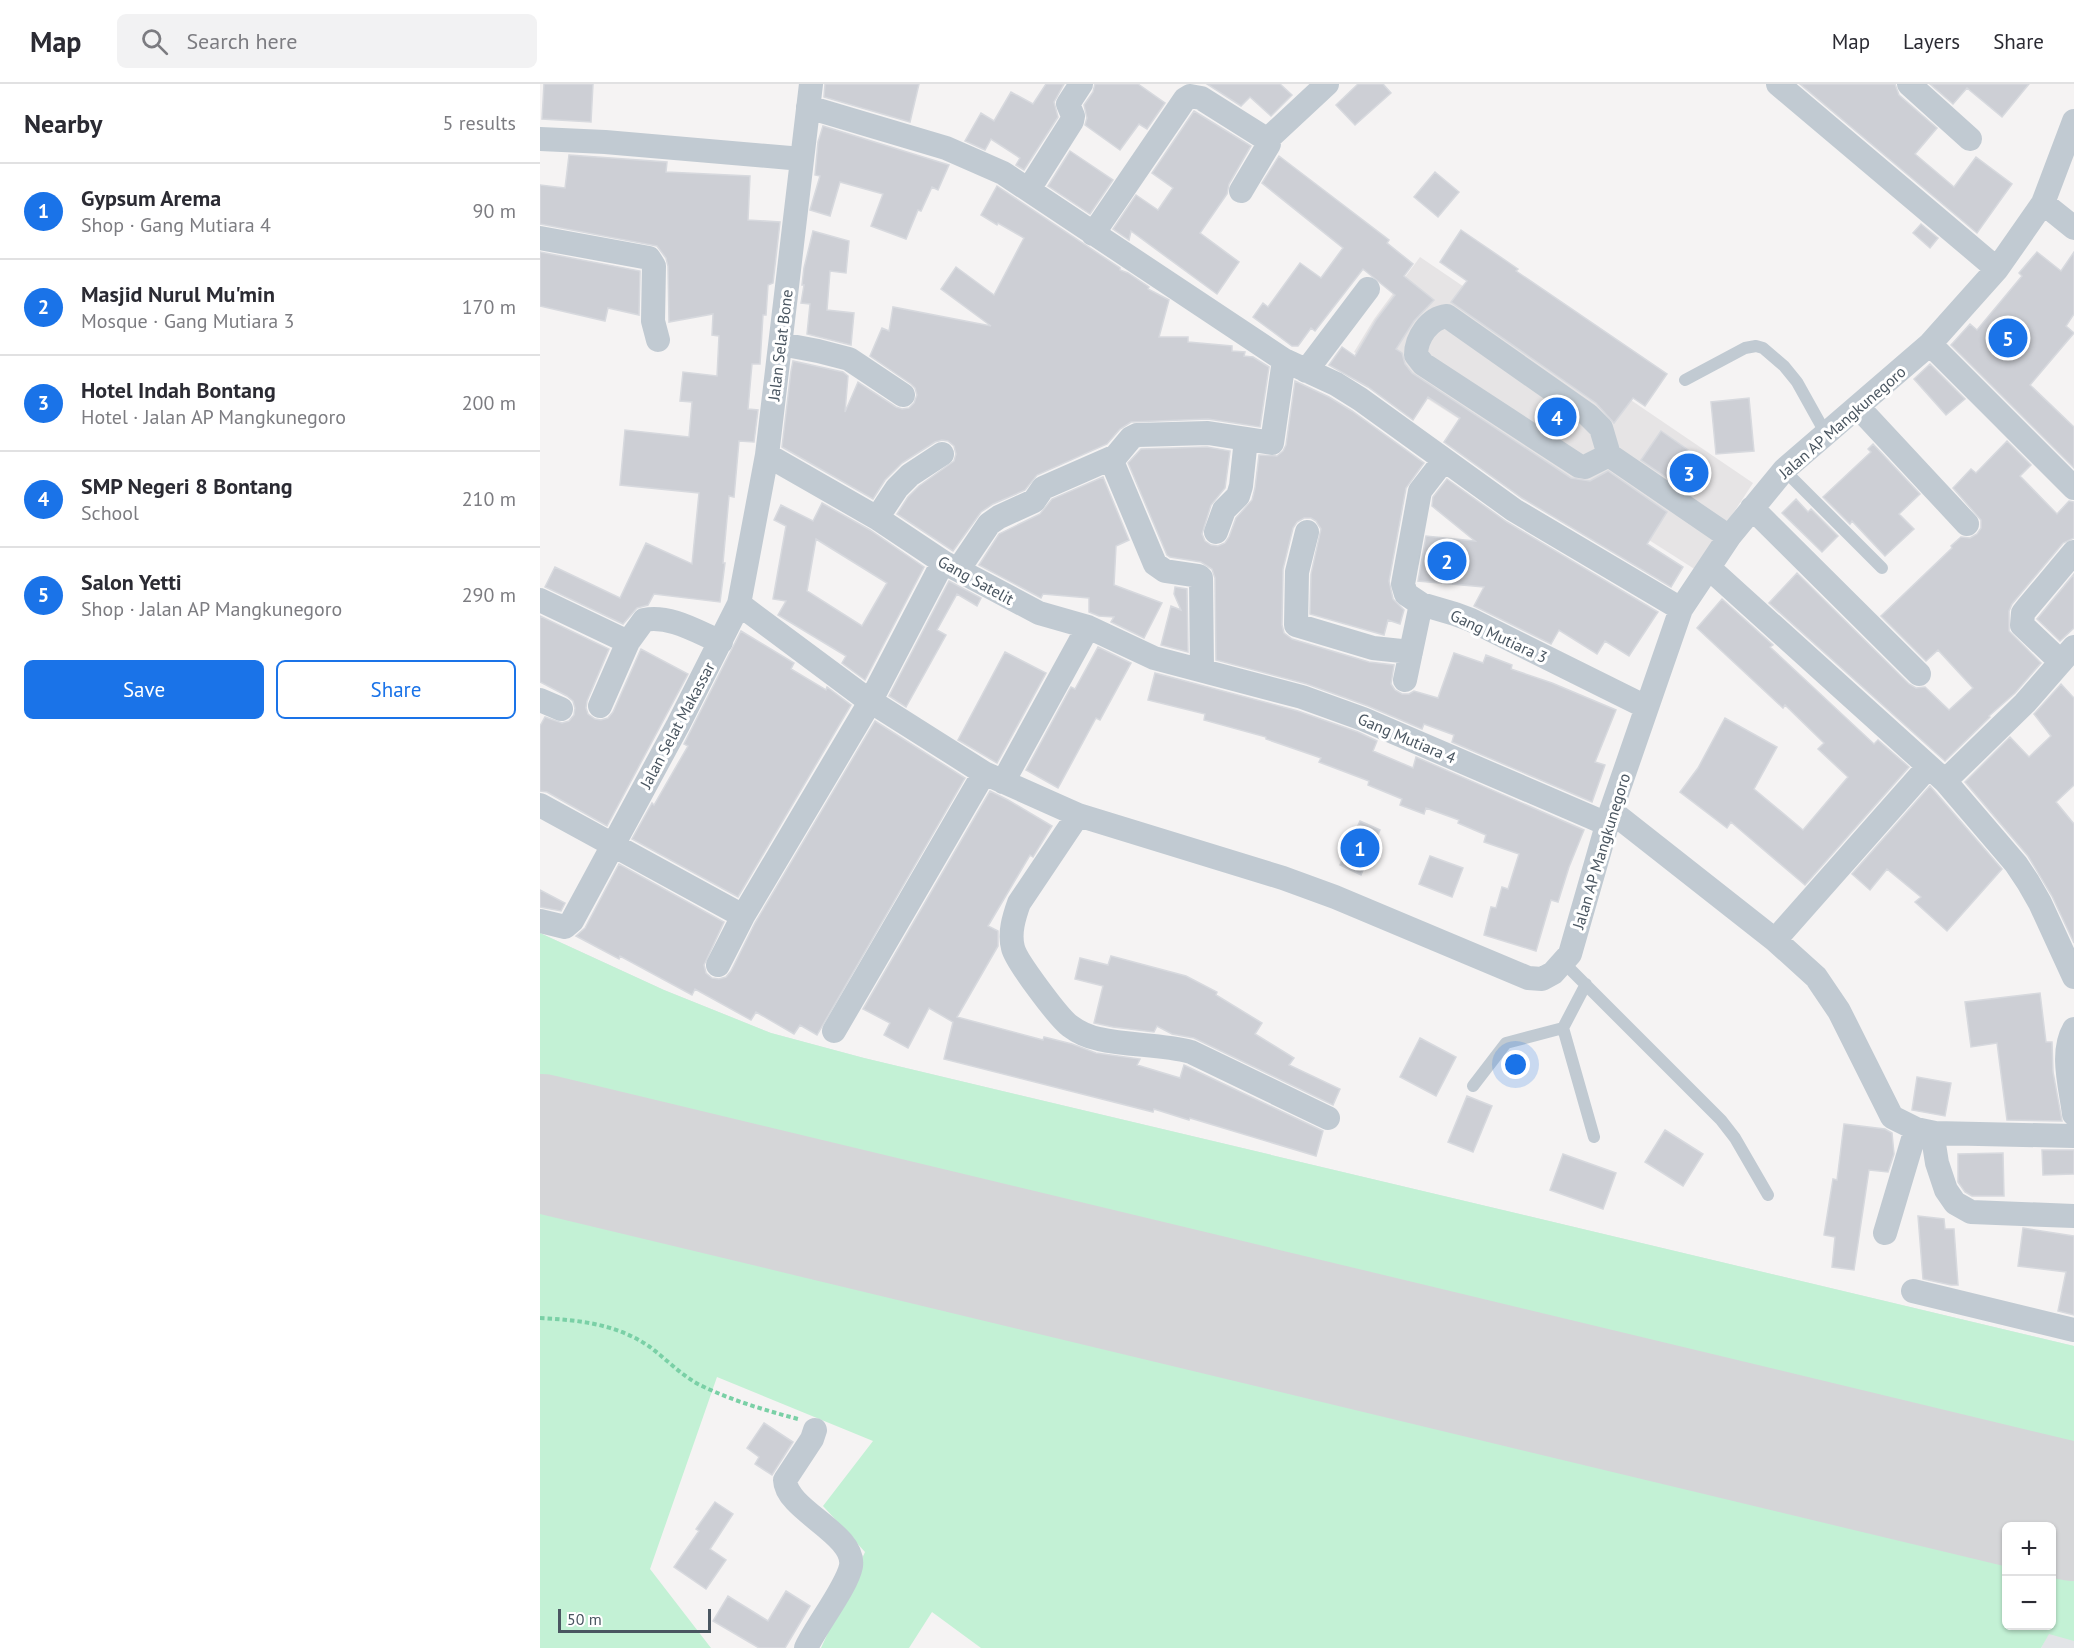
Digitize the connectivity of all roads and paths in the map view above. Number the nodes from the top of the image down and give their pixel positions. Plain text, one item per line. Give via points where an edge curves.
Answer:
1 (1081, 84) edge
2 (1328, 84) edge
3 (1778, 84) edge
4 (1909, 84) edge
5 (810, 96) edge
6 (2074, 121) edge
7 (1269, 138) junction
8 (1970, 138) dead end
9 (540, 139) edge
10 (802, 159) junction
11 (1029, 189) junction
12 (1240, 191) dead end
13 (2043, 203) junction
14 (2074, 228) edge
15 (1093, 234) junction
16 (540, 238) edge
17 (1997, 269) junction
18 (1368, 288) dead end
19 (658, 340) dead end
20 (781, 344) junction
21 (1930, 344) junction
22 (1284, 360) junction
23 (1306, 371) junction
24 (1685, 380) dead end
25 (903, 395) dead end
26 (1858, 408) junction
27 (1826, 434) junction
28 (1246, 439) junction
29 (942, 454) dead end
30 (767, 455) junction
31 (1609, 455) junction
32 (1111, 459) junction
33 (1444, 460) junction
34 (1784, 470) junction
35 (2074, 488) edge
36 (1752, 508) junction
37 (877, 518) junction
38 (1967, 524) dead end
39 (1216, 532) dead end
40 (1306, 532) dead end
41 (1729, 537) junction
42 (2074, 552) edge
43 (950, 566) junction
44 (1709, 568) junction
45 (1882, 568) dead end
46 (540, 600) edge
47 (1421, 603) junction
48 (739, 604) junction
49 (1681, 609) junction
50 (1088, 627) junction
51 (628, 642) junction
52 (721, 642) junction
53 (1411, 652) junction
54 (2068, 655) edge
55 (1202, 669) junction
56 (1919, 674) dead end
57 (1405, 680) dead end
58 (870, 702) junction
59 (600, 706) dead end
60 (1646, 707) junction
61 (1937, 774) junction
62 (993, 778) junction
63 (540, 805) edge
64 (1078, 815) junction
65 (1609, 818) junction
66 (612, 845) junction
67 (743, 916) junction
68 (540, 921) edge
69 (1775, 940) junction
70 (1564, 963) junction
71 (718, 965) dead end
72 (2074, 977) edge
73 (1586, 984) junction
74 (1563, 1028) junction
75 (2074, 1029) edge
76 (834, 1031) dead end
77 (1473, 1086) dead end
78 (2074, 1114) edge
79 (1328, 1119) dead end
80 (1925, 1131) junction
81 (2074, 1136) edge
82 (1594, 1137) dead end
83 (1768, 1195) dead end
84 (2074, 1216) edge
85 (1885, 1233) dead end
86 (1912, 1291) dead end
87 (540, 1318) edge
88 (2074, 1330) edge
89 (815, 1430) joint
90 (806, 1648) edge

1 - 11 street via 1068,104 1072,122
2 - 7 street
3 - 17 street
4 - 8 street
5 - 10 street, Jalan Selat Bone
5 - 11 street via 984,163
6 - 13 street, Jalan AP Mangkunegoro
7 - 12 street
7 - 15 street via 1201,98 1190,96
9 - 10 street
10 - 20 street, Jalan Selat Bone
11 - 15 street
13 - 14 street
13 - 17 street, Jalan AP Mangkunegoro
15 - 22 street
16 - 19 street via 649,258 654,266 653,321
17 - 21 street, Jalan AP Mangkunegoro
18 - 23 street
20 - 25 street via 849,359
20 - 30 street, Jalan Selat Bone
21 - 26 street, Jalan AP Mangkunegoro
21 - 35 street
22 - 23 street
22 - 28 street via 1274,440 1270,444
23 - 33 street via 1348,390
24 - 27 lane via 1745,348 1763,348 1791,374
26 - 27 street, Jalan AP Mangkunegoro
26 - 38 street
27 - 34 street, Jalan AP Mangkunegoro
28 - 32 street via 1208,433 1137,435
28 - 39 street via 1241,486 1224,510
29 - 37 street via 897,488
30 - 37 street, Gang Satelit
30 - 48 street, Jalan Selat Bone
31 - 31 street via 1585,467 1579,466 1423,364 1416,355 1416,344 1428,326 1447,316 1588,415 1601,428
31 - 41 street
32 - 43 street via 1043,488 1034,501 999,517
32 - 55 street via 1155,564 1165,571 1201,578
33 - 47 street via 1420,490 1403,584 1406,594
33 - 49 street via 1514,510
34 - 36 street, Jalan AP Mangkunegoro
34 - 45 lane
36 - 41 street, Jalan AP Mangkunegoro
36 - 56 street
37 - 43 street, Gang Satelit
40 - 53 street via 1298,563 1296,625 1373,648
41 - 44 street, Jalan AP Mangkunegoro
42 - 54 street via 2023,614 2022,625
43 - 50 street, Gang Satelit via 1039,613
43 - 58 street
44 - 49 street, Jalan AP Mangkunegoro
44 - 61 street
46 - 51 street
47 - 53 street
47 - 60 street, Gang Mutiara 3 via 1471,620
48 - 52 street, Jalan Selat Makassar
48 - 58 street
49 - 60 street, Jalan AP Mangkunegoro
50 - 55 street, Gang Satelit via 1154,658
50 - 62 street
51 - 52 street via 644,620 657,618
51 - 59 street
52 - 66 street, Jalan Selat Makassar
53 - 57 street
54 - 61 street via 2025,703
55 - 65 street, Gang Mutiara 4 via 1363,719
58 - 62 street
58 - 67 street
60 - 65 street, Jalan AP Mangkunegoro
61 - 69 street
61 - 72 street via 2016,864 2040,903
62 - 64 street
62 - 76 street
63 - 66 street
64 - 70 street via 1283,878 1528,978 1542,979
64 - 79 street via 1019,903 1011,932 1019,962 1068,1025 1098,1039 1191,1052
65 - 69 street, Gang Mutiara 4
65 - 70 street, Jalan AP Mangkunegoro via 1570,954
66 - 67 street
66 - 68 street, Jalan Selat Makassar via 572,921 560,928
67 - 71 street
69 - 80 street, Gang Mutiara 4 via 1827,992 1892,1117
70 - 73 lane
73 - 74 lane
73 - 83 lane via 1721,1120
74 - 77 lane via 1506,1043
74 - 82 lane
75 - 78 street via 2067,1053
80 - 81 street
80 - 84 street via 1934,1144 1946,1190 1955,1203 1971,1212
80 - 85 street
86 - 88 street
87 - 89 path via 580,1320 614,1329 649,1347 697,1383 752,1407 811,1423
89 - 90 street via 785,1485 790,1496 835,1535 851,1560 847,1576

